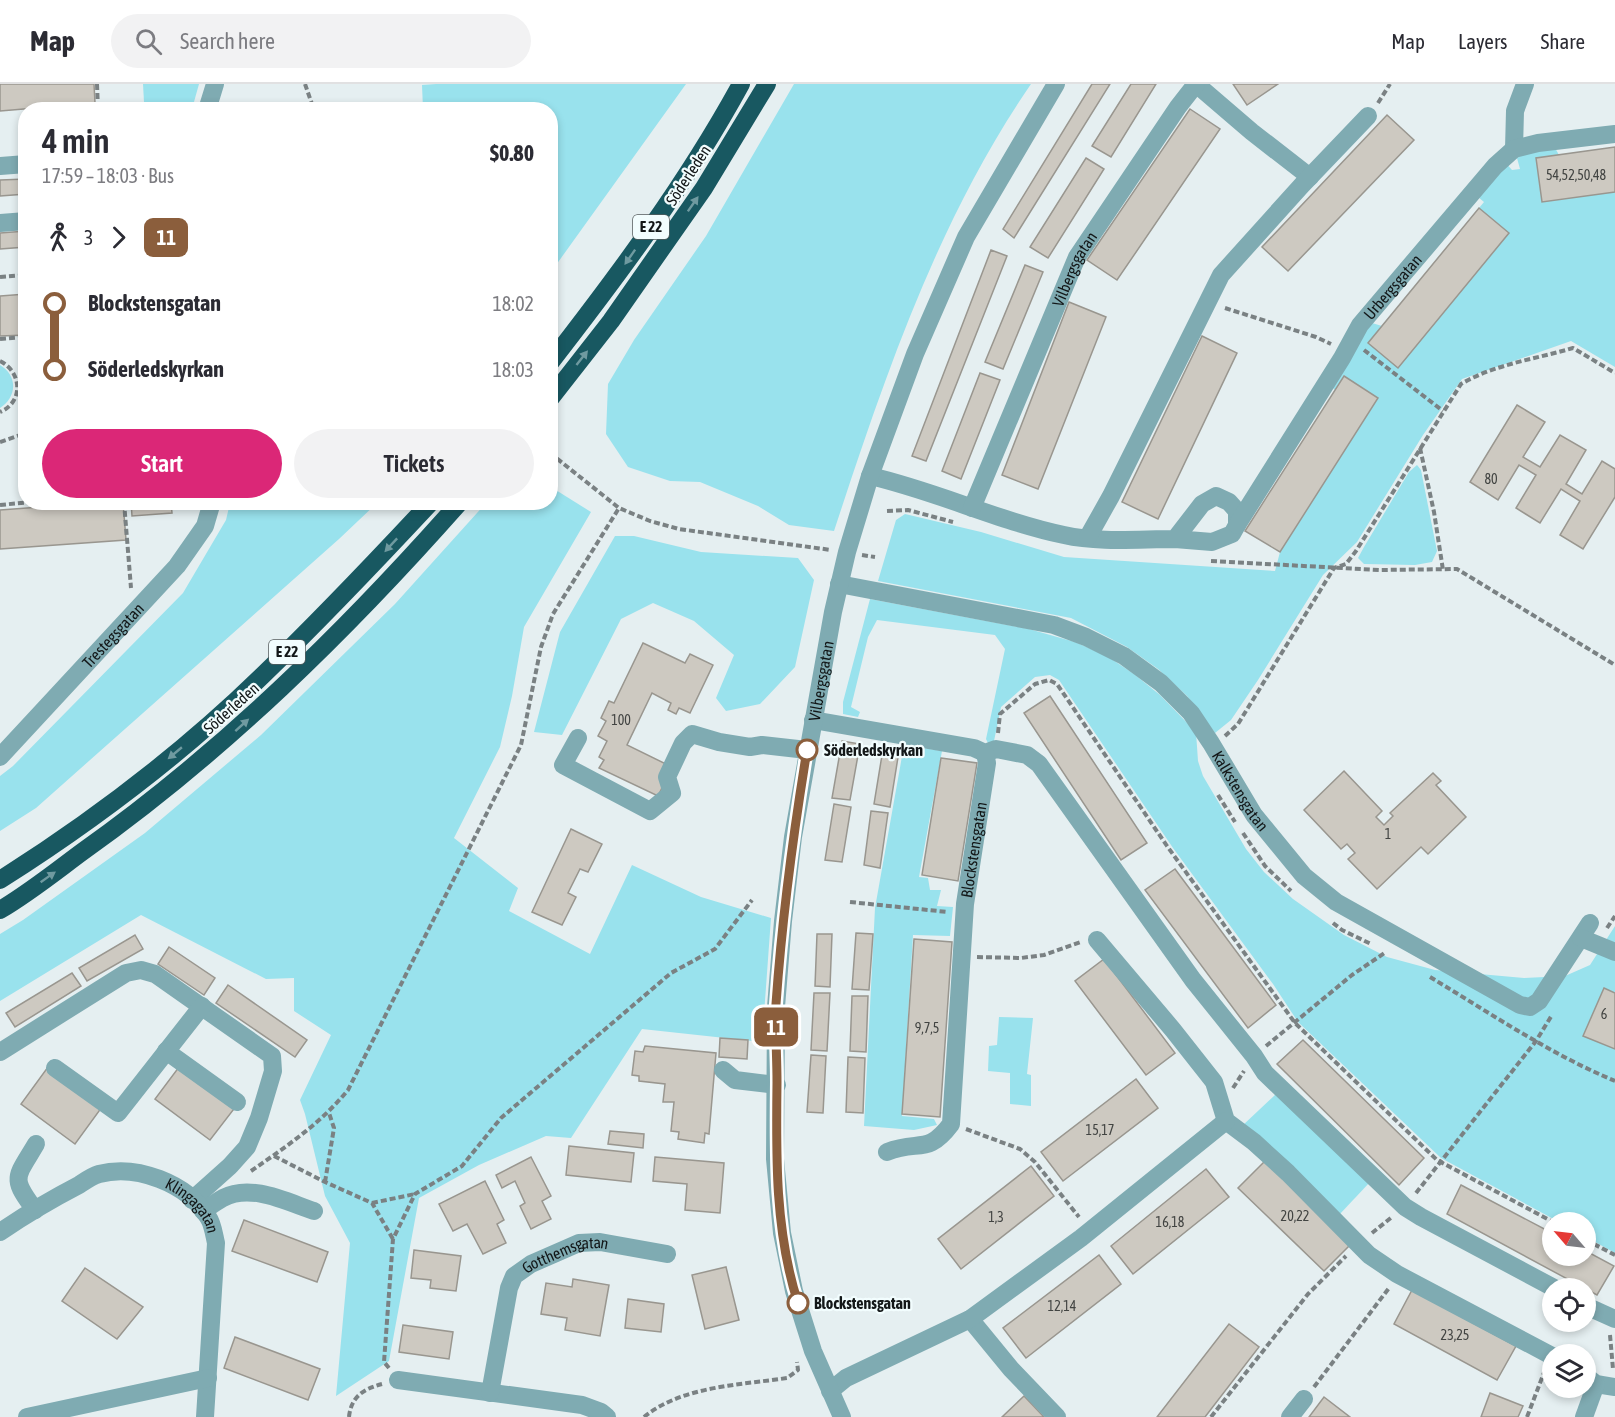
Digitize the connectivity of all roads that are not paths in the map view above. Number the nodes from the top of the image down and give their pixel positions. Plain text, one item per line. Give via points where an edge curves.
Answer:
1 (215, 84) edge
2 (741, 84) edge
3 (767, 84) edge
4 (1056, 84) edge
5 (1196, 84) edge
6 (1525, 84) edge
7 (209, 102) edge
8 (1368, 116) dead end
9 (1615, 134) edge
10 (1514, 148) junction
11 (18, 165) edge
12 (0, 166) edge
13 (1310, 177) junction
14 (18, 222) edge
15 (0, 223) edge
16 (558, 353) edge
17 (558, 389) edge
18 (870, 476) junction
19 (972, 508) junction
20 (210, 510) edge
21 (424, 510) edge
22 (453, 510) edge
23 (1237, 525) junction
24 (1088, 537) junction
25 (1175, 539) junction
26 (839, 584) junction
27 (813, 720) junction
28 (578, 738) dead end
29 (807, 750) junction
30 (990, 751) junction
31 (0, 757) edge
32 (0, 880) edge
33 (0, 910) edge
34 (1096, 940) road end
35 (1615, 952) edge
36 (202, 1006) junction
37 (166, 1051) junction
38 (0, 1052) edge
39 (55, 1068) dead end
40 (723, 1070) dead end
41 (777, 1085) junction
42 (237, 1102) dead end
43 (1224, 1113) junction
44 (36, 1144) dead end
45 (886, 1152) dead end
46 (198, 1205) junction
47 (35, 1210) junction
48 (314, 1211) dead end
49 (0, 1232) edge
50 (667, 1254) dead end
51 (1542, 1282) edge
52 (1596, 1310) edge
53 (1613, 1318) edge
54 (970, 1320) junction
55 (1542, 1350) edge
56 (208, 1378) junction
57 (398, 1380) road end
58 (1603, 1383) edge
59 (830, 1391) junction
60 (490, 1393) junction
61 (1304, 1399) road end
62 (27, 1417) edge
63 (205, 1417) edge
64 (607, 1417) edge
65 (842, 1417) edge
66 (1057, 1417) edge
67 (1290, 1417) edge
68 (1584, 1417) edge

1 - 7 street
2 -> 16 highway, Söderleden / E 22 via 684,179
17 -> 3 highway, Söderleden / E 22 via 611,321 704,188
4 - 18 street, Vilbergsgatan via 966,237 915,354
5 - 13 street, Vilbergsgatan
5 - 19 street, Vilbergsgatan via 1077,257
6 - 10 street via 1515,111
8 - 13 street
9 - 10 street
10 - 23 street, Urbergsgatan via 1360,325
11 - 12 street
13 - 24 street via 1221,275
14 - 15 street
18 - 19 street
18 - 26 street, Vilbergsgatan
19 - 24 street via 1066,536
20 - 31 street, Trestegsgatan via 205,526 183,558
21 -> 32 highway, Söderleden / E 22 via 354,585 199,733 131,789
33 -> 22 highway, Söderleden / E 22 via 107,835 198,764 291,681
23 - 25 street via 1232,534 1212,542
23 - 25 street via 1237,511 1216,496 1202,504
24 - 25 street
26 - 27 street, Vilbergsgatan
26 - 35 street, Kalkstensgatan via 1054,625 1124,656 1191,713 1254,816 1304,876 1336,902 1520,1005 1530,1007 1539,1001 1586,931
27 - 29 street, Vilbergsgatan
27 - 30 street
28 - 29 street via 563,765 650,811 672,793 667,777 692,734 750,747
29 - 41 street, Vilbergsgatan via 783,921 776,1007
30 - 45 street, Blockstensgatan via 964,913 951,1124 929,1145 910,1145
30 - 51 street via 1027,754 1039,764 1193,980 1265,1073 1405,1207
34 - 43 street via 1214,1082
36 - 37 street
36 - 38 street via 155,974 141,970 126,973
36 - 46 street via 273,1056 273,1071 247,1147
37 - 39 street via 118,1113
37 - 42 street
40 - 41 street via 735,1080
41 - 59 street, Vilbergsgatan via 775,1159 782,1233 794,1291
43 - 54 street via 1090,1230
43 - 55 street via 1370,1255 1399,1275
44 - 47 street via 19,1173 19,1188
46 - 47 street, Klingagatan via 150,1174 121,1172 98,1174
46 - 48 street via 245,1192 269,1195
46 - 56 street, Klingagatan via 209,1217 216,1243
47 - 49 street, Klingagatan
50 - 60 street, Gotthemsgatan via 600,1242 579,1243 531,1264 514,1276
52 - 53 street
54 - 59 street via 846,1378
54 - 66 street
56 - 62 street
56 - 63 street, Klingagatan
57 - 60 street
58 - 68 street
59 - 65 street, Vilbergsgatan
60 - 64 street via 582,1405
61 - 67 street

